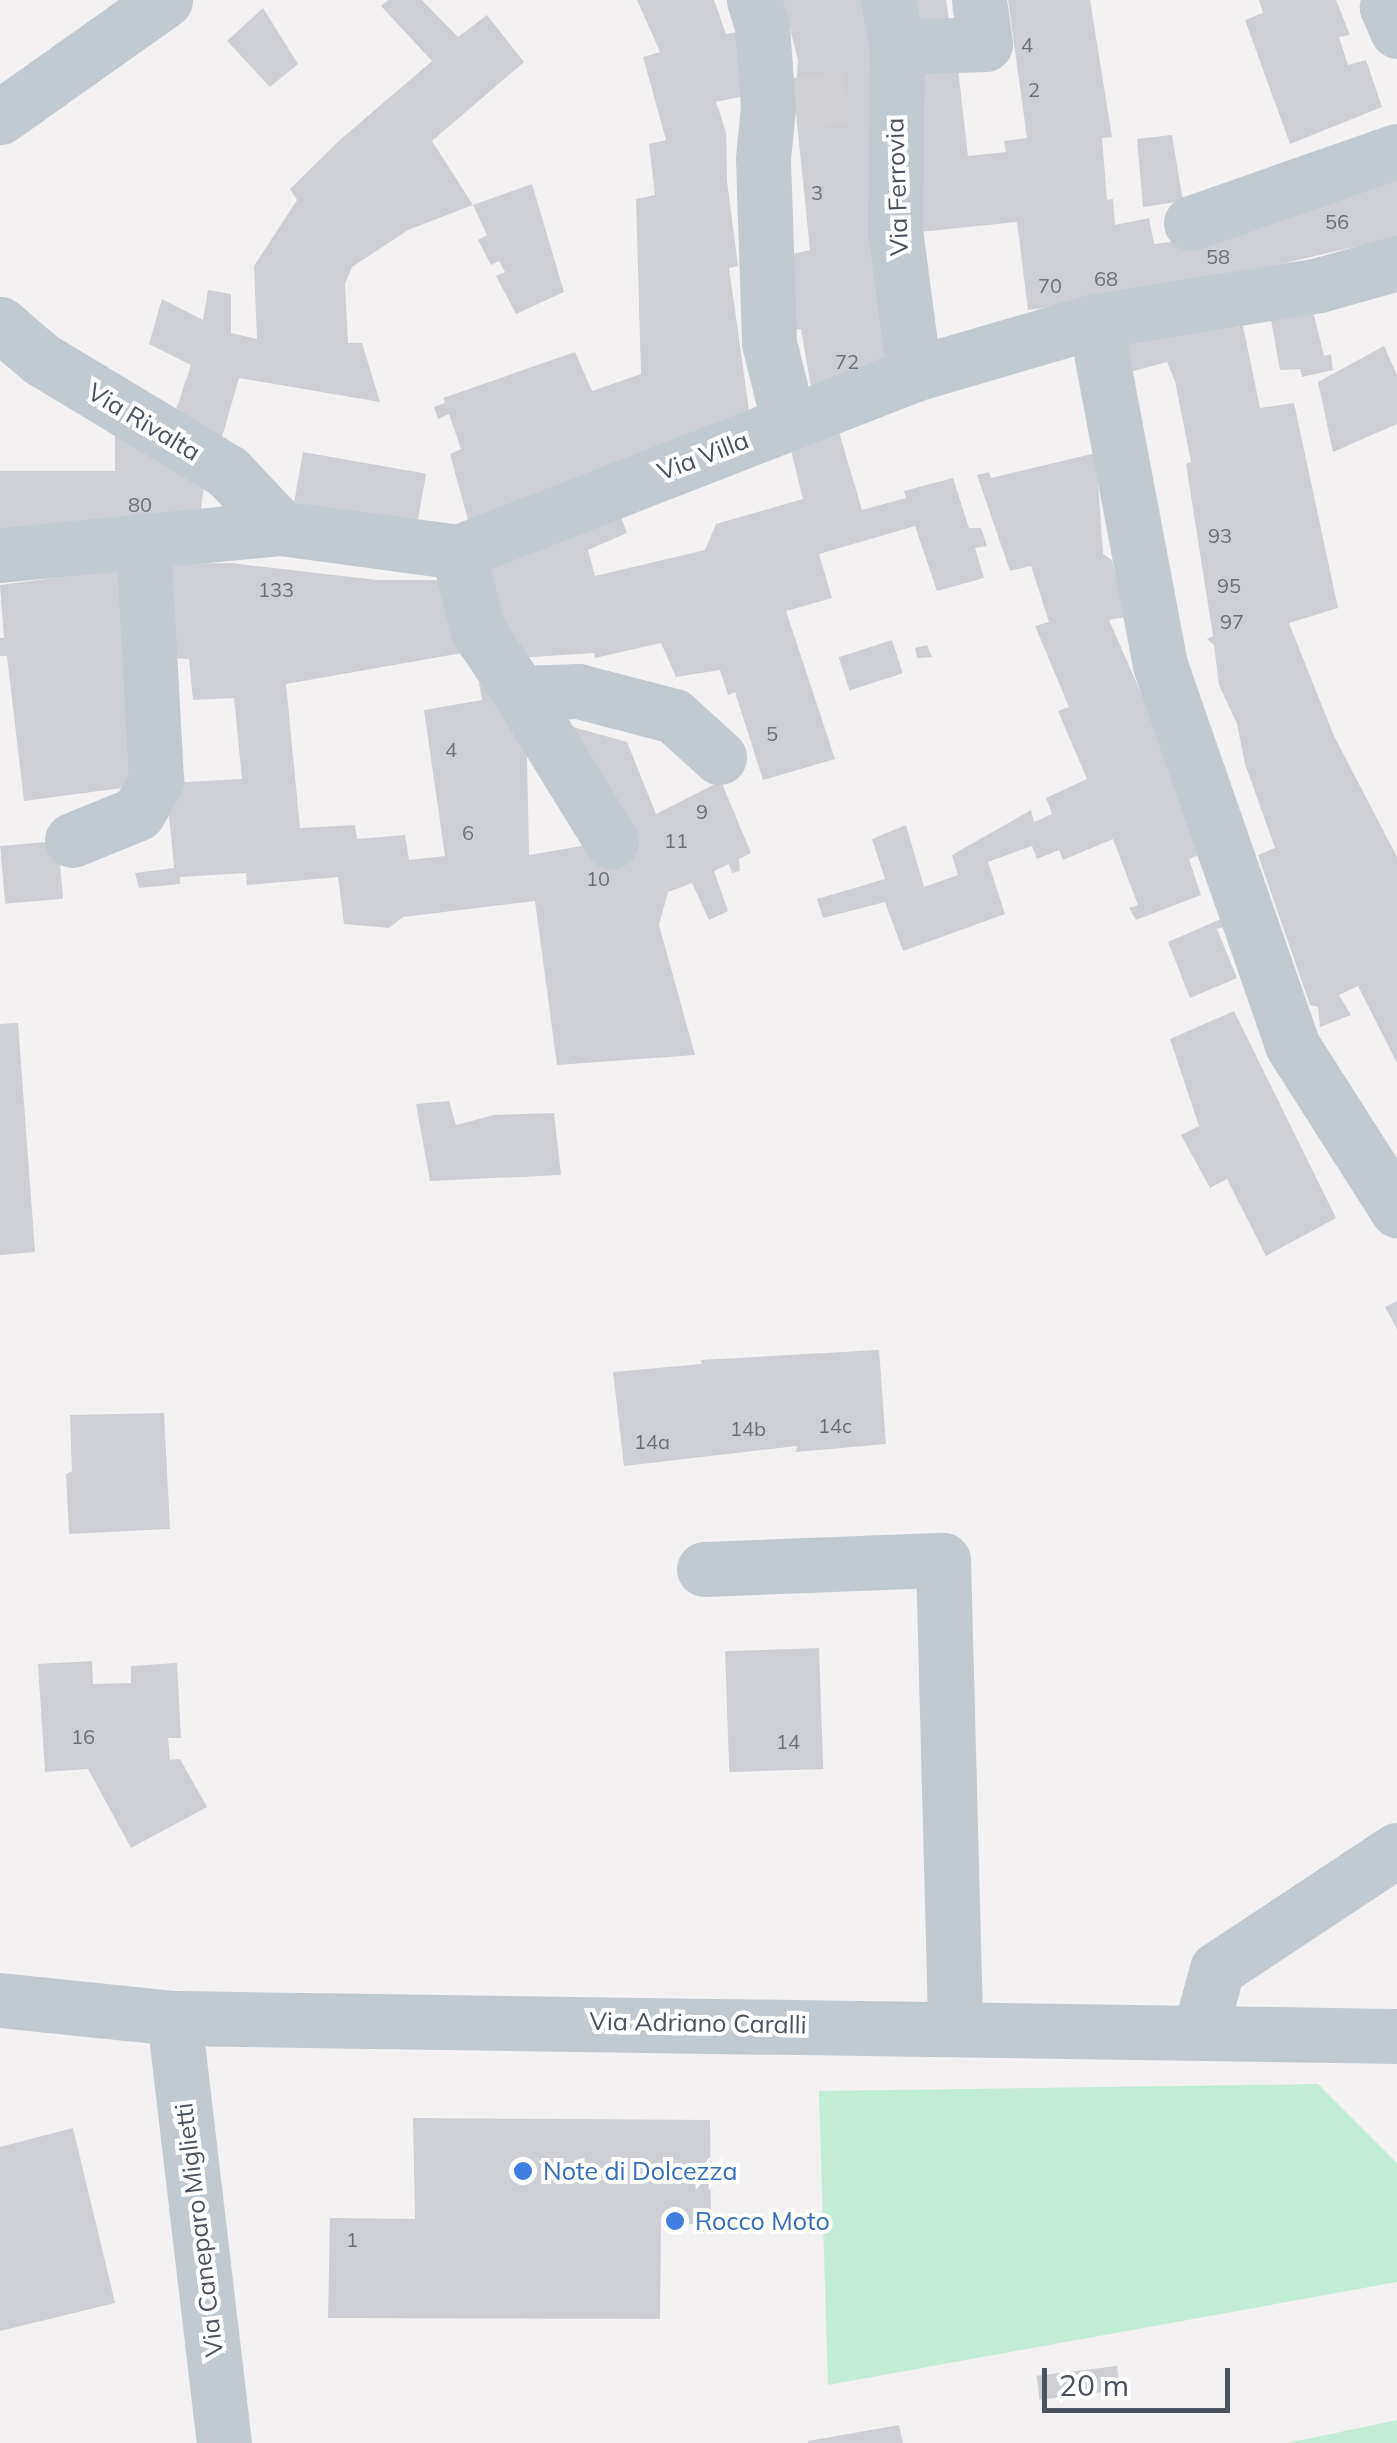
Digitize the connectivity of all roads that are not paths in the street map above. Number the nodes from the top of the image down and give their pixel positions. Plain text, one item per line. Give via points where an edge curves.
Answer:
1 (166, 0) edge
2 (754, 0) edge
3 (980, 0) edge
4 (1395, 0) edge
5 (892, 24) edge
6 (1397, 31) edge
7 (0, 116) edge
8 (1397, 151) edge
9 (1191, 222) dead end
10 (1397, 262) edge
11 (1094, 321) junction
12 (0, 324) edge
13 (914, 374) junction
14 (788, 422) junction
15 (281, 528) junction
16 (143, 539) junction
17 (458, 552) junction
18 (0, 555) edge
19 (520, 694) junction
20 (720, 756) dead end
21 (72, 840) dead end
22 (611, 841) dead end
23 (1397, 1210) edge
24 (704, 1569) dead end
25 (1397, 1850) edge
26 (0, 2000) edge
27 (174, 2018) junction
28 (955, 2028) junction
29 (1200, 2031) junction
30 (1397, 2036) edge
31 (224, 2443) edge

1 - 7 street
2 - 14 street via 768,106 763,159 769,343
3 - 5 street via 986,44
4 - 6 street via 1387,6
5 - 13 street, Via Ferrovia via 895,230
8 - 9 street
10 - 11 street, Via Villa via 1319,286
11 - 13 street, Via Villa
11 - 23 street via 1160,664 1292,1045
12 - 15 street, Via Rivalta via 41,360 228,472
13 - 14 street, Via Villa
14 - 17 street, Via Villa
15 - 16 street, Via Villa
15 - 17 street, Via Villa
16 - 18 street, Via Villa
16 - 21 street via 156,780 138,814
17 - 19 street via 478,631
19 - 20 street via 578,691 674,716
19 - 22 street
24 - 28 street via 943,1560
25 - 29 street via 1217,1968
26 - 27 street, Via Adriano Caralli
27 - 28 street, Via Adriano Caralli
27 - 31 street, Via Caneparo Miglietti
28 - 29 street, Via Adriano Caralli
29 - 30 street, Via Adriano Caralli

